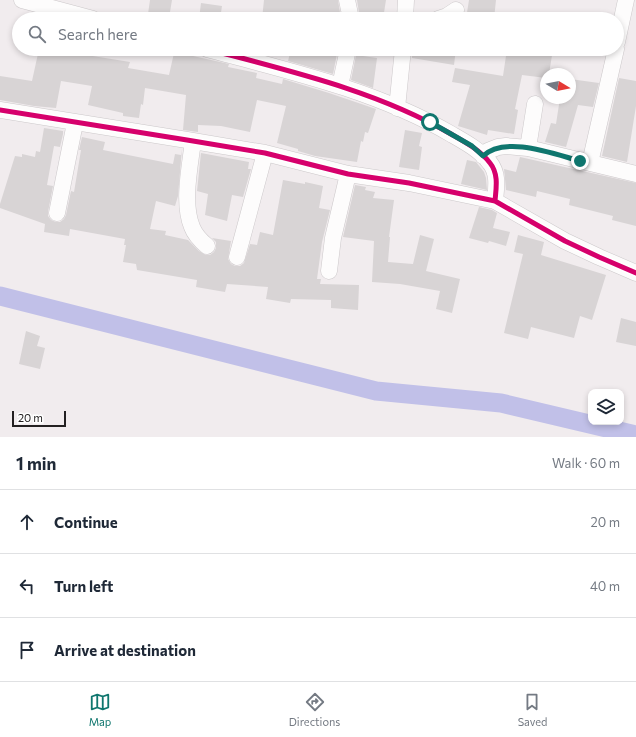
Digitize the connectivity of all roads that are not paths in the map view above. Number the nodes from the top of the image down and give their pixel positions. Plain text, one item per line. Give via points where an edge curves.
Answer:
1 (22, 0) edge
2 (347, 0) edge
3 (406, 0) edge
4 (626, 0) edge
5 (49, 3) edge
6 (456, 10) dead end
7 (74, 12) edge
8 (350, 12) edge
9 (405, 12) edge
10 (453, 12) edge
11 (623, 12) edge
12 (234, 56) edge
13 (346, 56) edge
14 (402, 56) edge
15 (614, 56) edge
16 (340, 86) junction
17 (536, 104) dead end
18 (397, 108) junction
19 (0, 110) edge
20 (75, 122) junction
21 (193, 141) junction
22 (528, 148) junction
23 (265, 154) junction
24 (483, 156) junction
25 (590, 163) junction
26 (348, 174) junction
27 (636, 174) edge
28 (495, 201) junction
29 (56, 213) dead end
30 (207, 246) dead end
31 (237, 257) dead end
32 (330, 272) dead end
33 (636, 273) edge

1 - 5 street
2 - 8 street
3 - 9 street
4 - 11 street
5 - 7 street
6 - 10 street
12 - 16 street
13 - 16 street
14 - 18 street
15 - 25 street
16 - 18 street
17 - 22 street
18 - 24 street via 430,122 472,146
19 - 20 street
20 - 21 street
20 - 29 street
21 - 23 street
21 - 30 street via 188,192 189,219 198,238
22 - 24 street via 506,146 488,151
22 - 25 street
23 - 26 street
23 - 31 street
24 - 28 street via 494,170
25 - 27 street
26 - 28 street via 409,183
26 - 32 street via 333,238
28 - 33 street via 565,241

